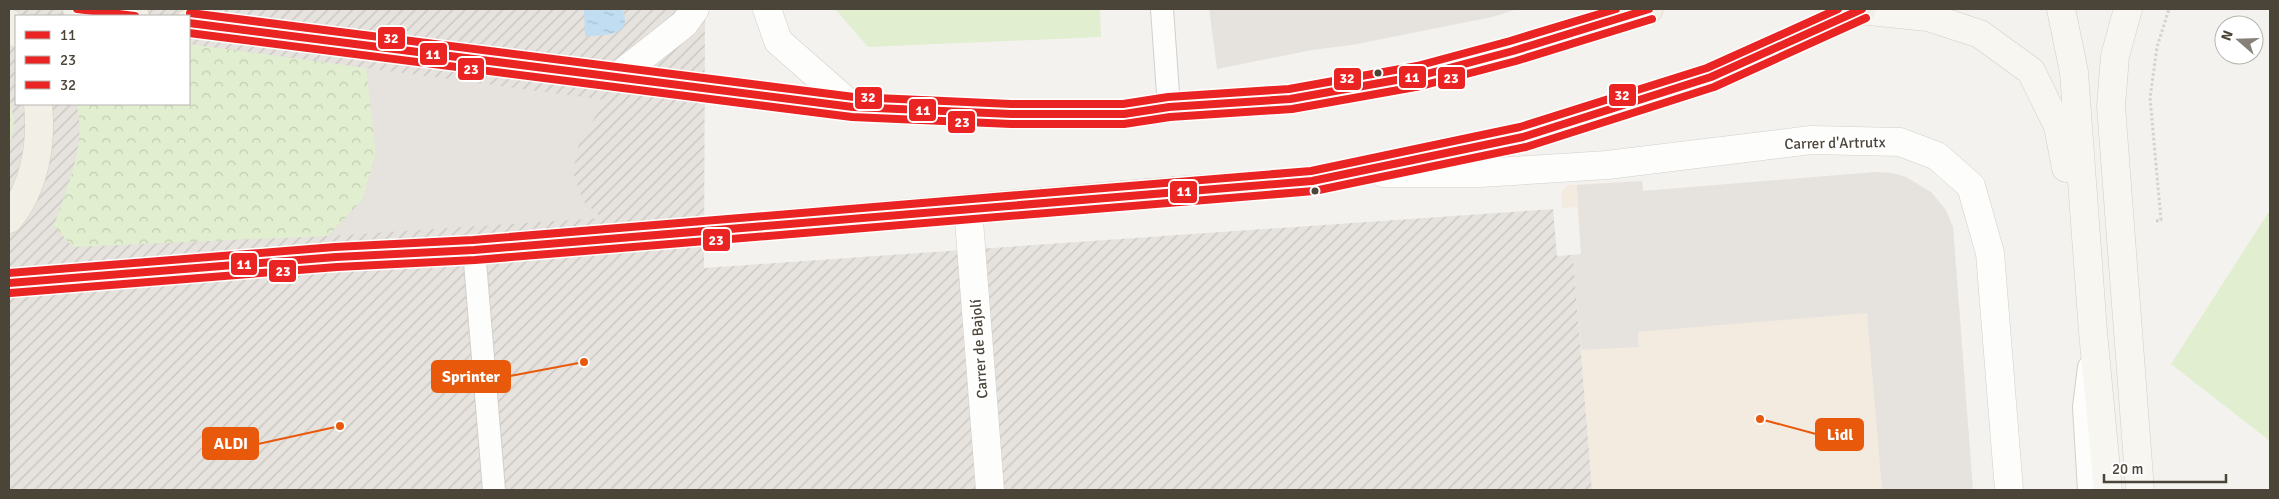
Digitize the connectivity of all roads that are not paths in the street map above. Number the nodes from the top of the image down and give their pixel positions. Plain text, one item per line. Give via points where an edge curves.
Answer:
1 (77, 9) edge
2 (695, 9) edge
3 (767, 9) edge
4 (1162, 9) edge
5 (1648, 9) edge
6 (1861, 9) edge
7 (2061, 9) edge
8 (2128, 9) edge
9 (127, 15) edge
10 (190, 23) edge
11 (618, 76) junction
12 (38, 105) edge
13 (853, 107) junction
14 (1169, 107) junction
15 (1349, 172) junction
16 (968, 208) junction
17 (9, 219) edge
18 (474, 250) junction
19 (2090, 282) junction
20 (9, 283) edge
21 (2093, 332) junction
22 (494, 490) edge
23 (990, 490) edge
24 (2009, 490) edge
25 (2089, 490) edge
26 (2108, 490) edge
27 (2140, 490) edge

1 - 9 main road
2 - 11 street via 684,24
3 - 13 street via 778,41
4 - 14 lane
5 - 14 main road via 1419,76 1290,99
6 - 15 main road via 1711,77 1523,137
6 - 19 main road via 1928,17 1980,34 2031,71 2058,126
7 - 19 main road via 2074,72
8 - 27 main road via 2115,56 2111,106
10 - 11 main road
11 - 13 main road
12 - 17 main road via 40,129 33,172 17,209
13 - 14 main road via 1011,114 1124,114
15 - 16 main road via 1312,182
15 - 24 street, Carrer d'Artrutx via 1480,173 1588,166 1811,140 1900,142 1937,156 1971,186 1990,252
16 - 18 main road
16 - 23 street, Carrer de Bajolí
18 - 20 main road via 336,257
18 - 22 lane
19 - 21 main road
21 - 25 lane via 2084,407
21 - 26 main road

